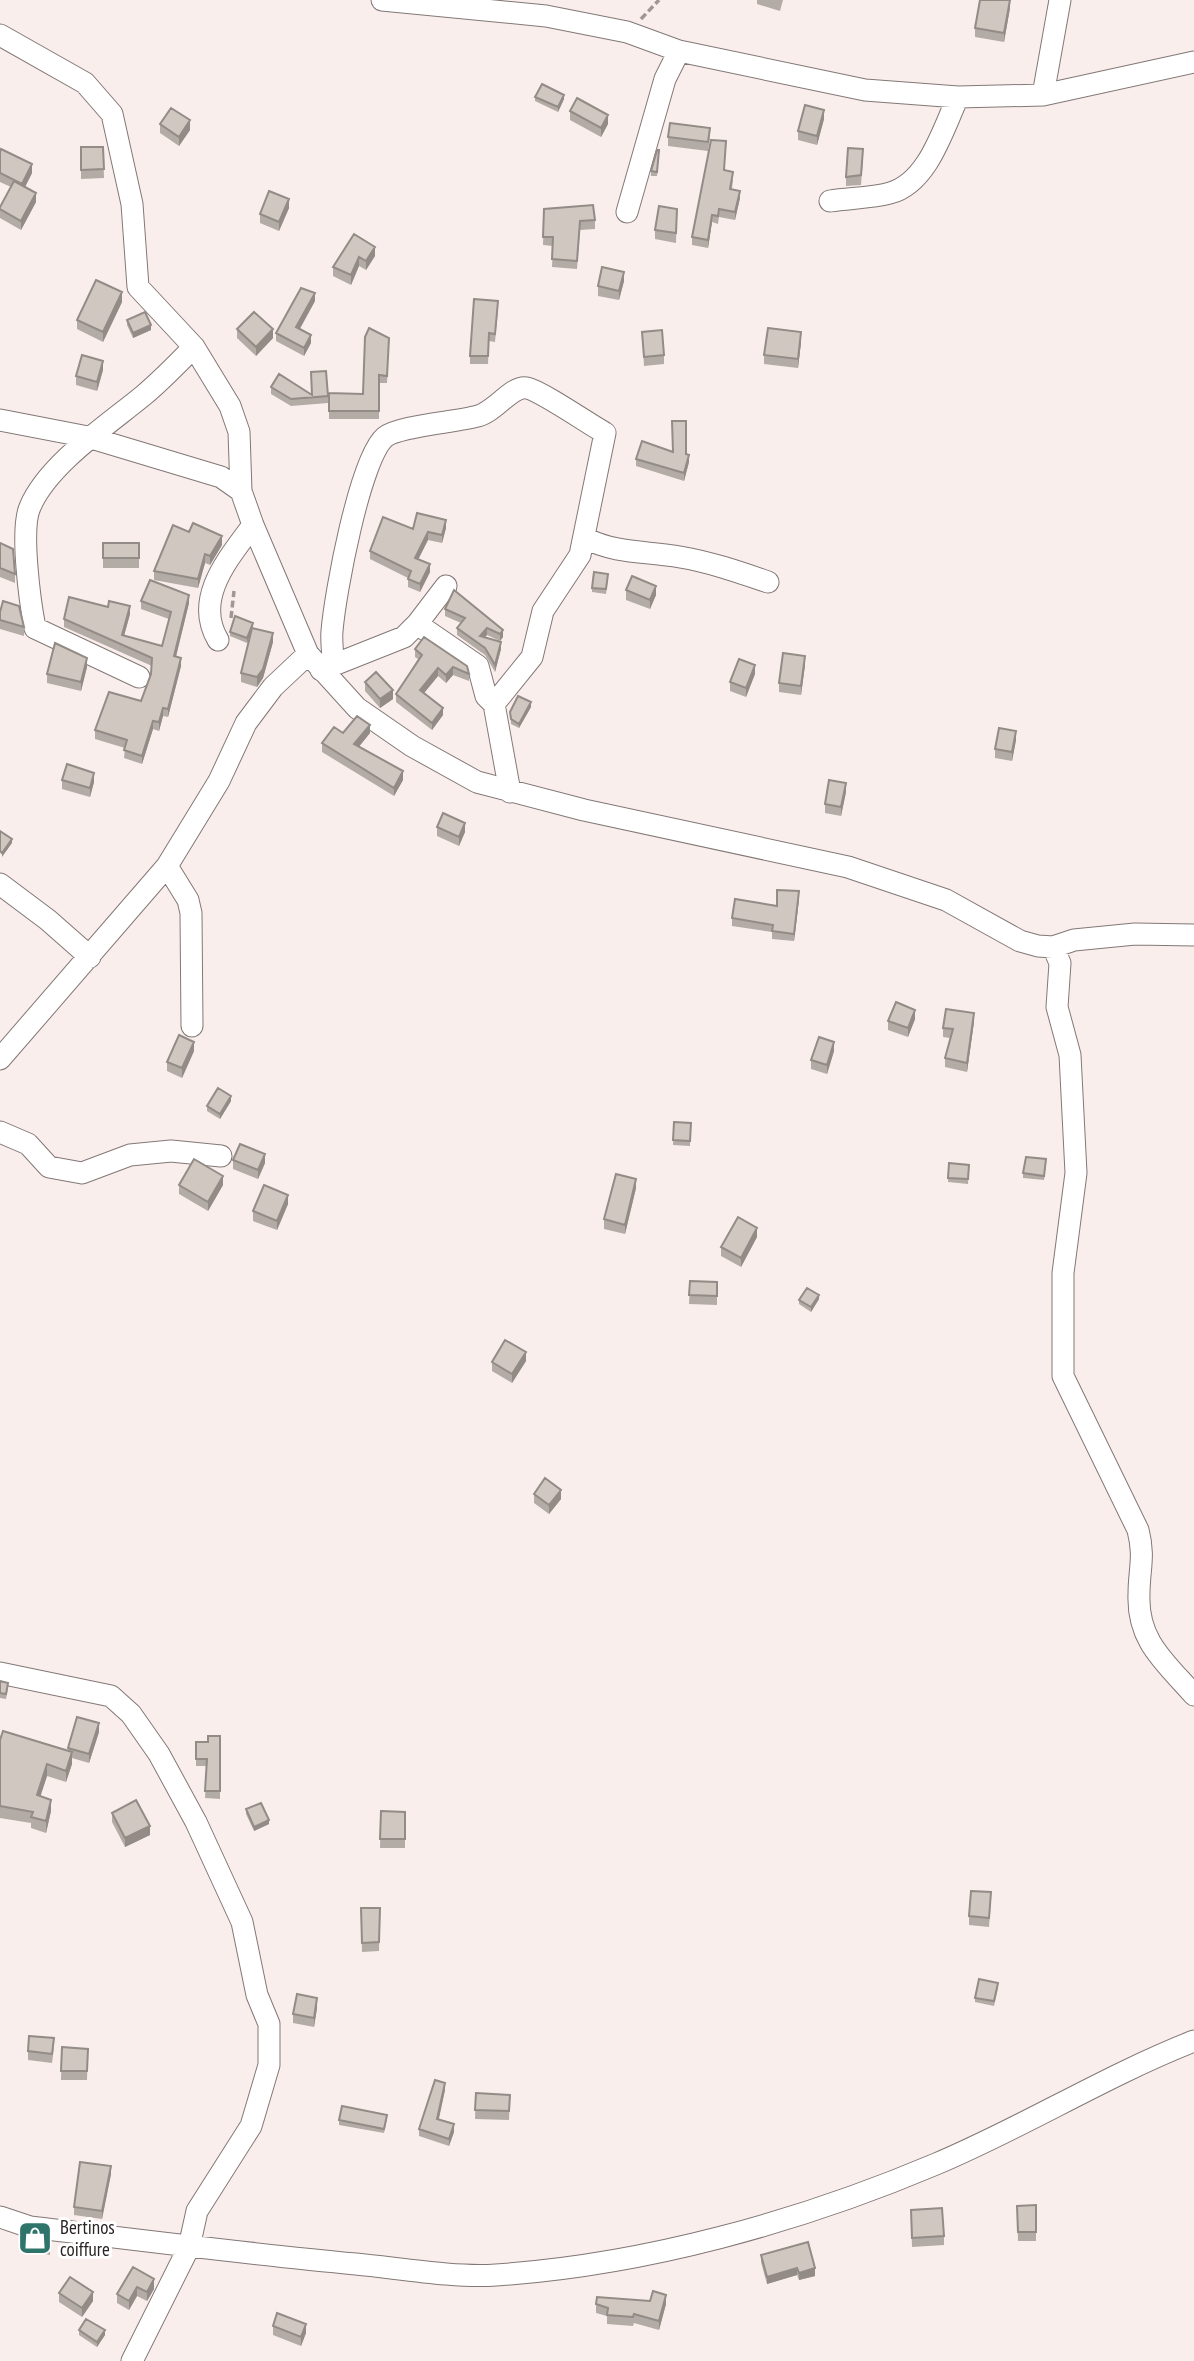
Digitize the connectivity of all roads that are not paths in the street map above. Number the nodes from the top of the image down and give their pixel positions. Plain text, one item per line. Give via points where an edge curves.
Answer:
1 (382, 0) edge
2 (1060, 0) edge
3 (0, 35) edge
4 (679, 51) junction
5 (1194, 62) edge
6 (1043, 95) junction
7 (958, 97) junction
8 (831, 201) dead end
9 (627, 212) dead end
10 (194, 347) junction
11 (0, 420) edge
12 (88, 437) junction
13 (241, 491) junction
14 (253, 525) junction
15 (585, 538) junction
16 (768, 582) dead end
17 (446, 586) dead end
18 (417, 624) junction
19 (218, 640) dead end
20 (320, 662) junction
21 (139, 677) dead end
22 (494, 704) junction
23 (510, 792) junction
24 (167, 866) junction
25 (0, 884) edge
26 (1194, 935) edge
27 (1053, 947) junction
28 (90, 957) junction
29 (192, 1026) dead end
30 (0, 1059) edge
31 (0, 1132) edge
32 (221, 1156) dead end
33 (0, 1673) edge
34 (1194, 1695) edge
35 (1194, 2041) edge
36 (0, 2217) edge
37 (189, 2247) junction
38 (132, 2361) edge

1 - 4 street via 546,16 627,32
2 - 6 street
3 - 10 street via 85,83 112,114 132,204 138,287
4 - 7 street via 864,90
4 - 9 street via 665,79
5 - 6 street
6 - 7 street
7 - 8 street via 925,165 911,183 892,193
10 - 12 street via 143,396
10 - 13 street via 230,406 239,432
11 - 12 street
12 - 13 street via 221,477
12 - 21 street via 44,484 29,508 24,537 35,628
13 - 14 street
14 - 19 street via 215,583 209,617
14 - 20 street
15 - 16 street via 642,555 677,556
15 - 20 street via 605,433 528,388 512,391 490,413 398,430 374,450
15 - 22 street via 580,555 543,611 532,657
17 - 18 street
18 - 20 street via 404,636
18 - 22 street via 478,666 486,696
20 - 23 street via 357,708 412,746 477,782
20 - 24 street via 273,687 246,723 219,781
22 - 23 street
23 - 27 street via 848,867 946,900 1020,941
24 - 28 street
24 - 29 street via 190,905
25 - 28 street
26 - 27 street via 1135,934 1074,940
27 - 34 street via 1060,962 1058,1007 1070,1055 1076,1173 1063,1273 1063,1376 1138,1530 1144,1551 1139,1590 1142,1630
28 - 30 street
31 - 32 street via 28,1144 49,1167 82,1173 130,1155 171,1151
33 - 37 street via 111,1696 131,1714 196,1822 242,1922 257,1995 269,2024 269,2065 251,2126 197,2211
35 - 37 street via 1138,2063 1082,2095 936,2164 783,2220 649,2253 493,2275
36 - 37 street via 30,2227
37 - 38 street

